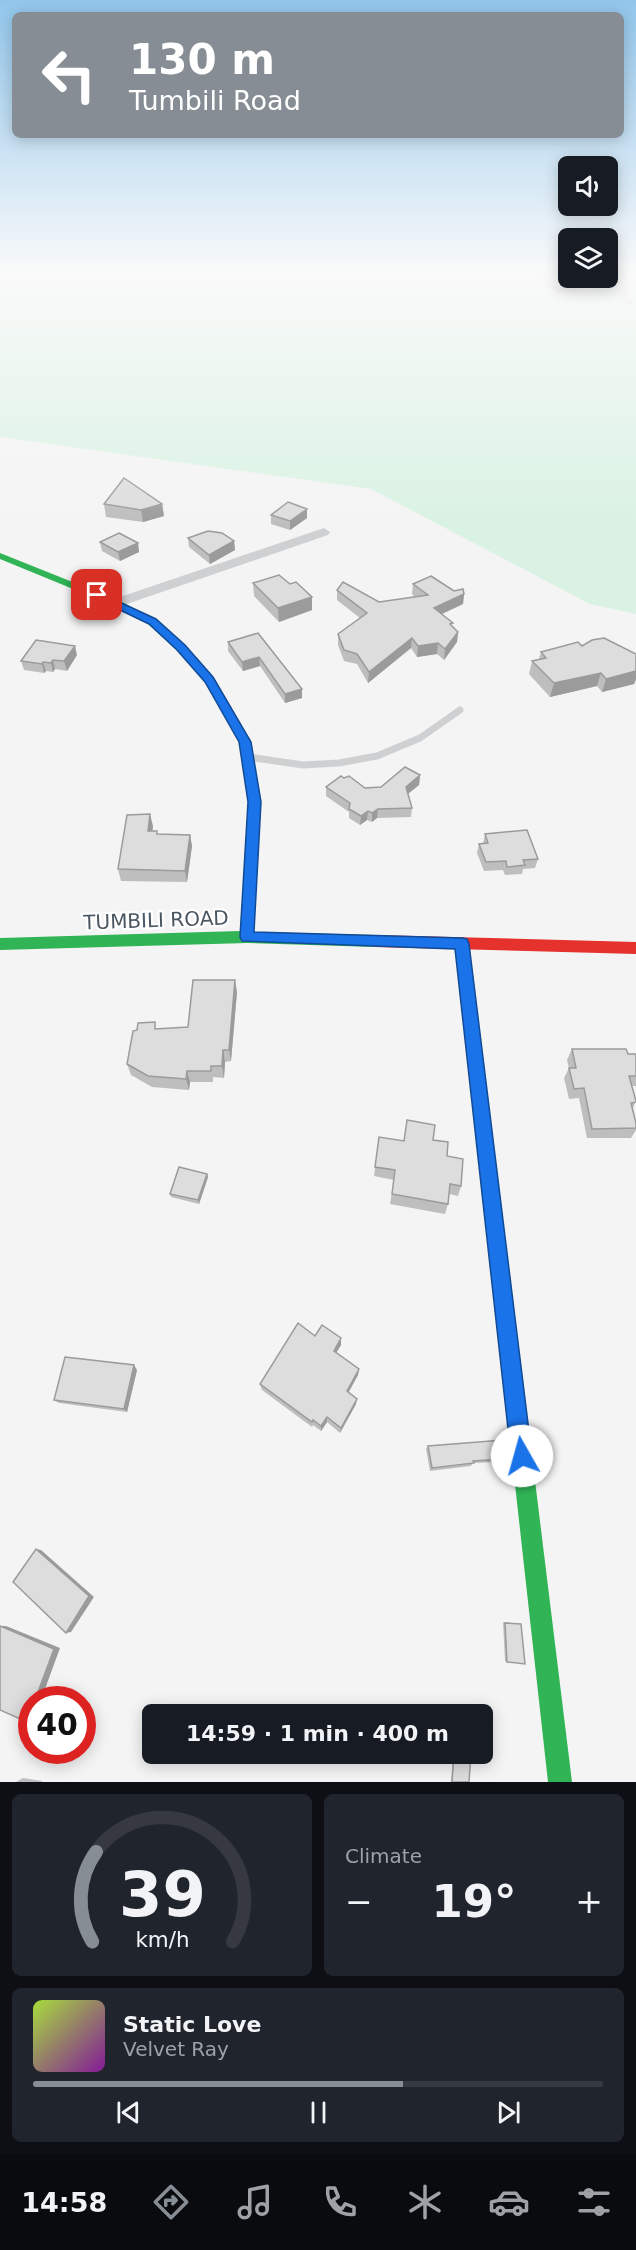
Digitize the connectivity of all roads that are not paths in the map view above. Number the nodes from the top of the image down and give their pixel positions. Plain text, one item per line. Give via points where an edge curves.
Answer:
1 (324, 532) dead end
2 (0, 556) edge
3 (116, 603) junction
4 (460, 710) dead end
5 (248, 757) junction
6 (247, 937) junction
7 (0, 944) edge
8 (462, 944) junction
9 (636, 948) edge
10 (560, 1782) edge

1 - 3 street
2 - 3 street
3 - 5 street via 152,622 210,680 245,742
4 - 5 lane via 420,738 377,756 303,765
5 - 6 street via 255,802
6 - 7 street, TUMBILI ROAD
6 - 8 street, TUMBILI ROAD
8 - 9 street, TUMBILI ROAD
8 - 10 street

